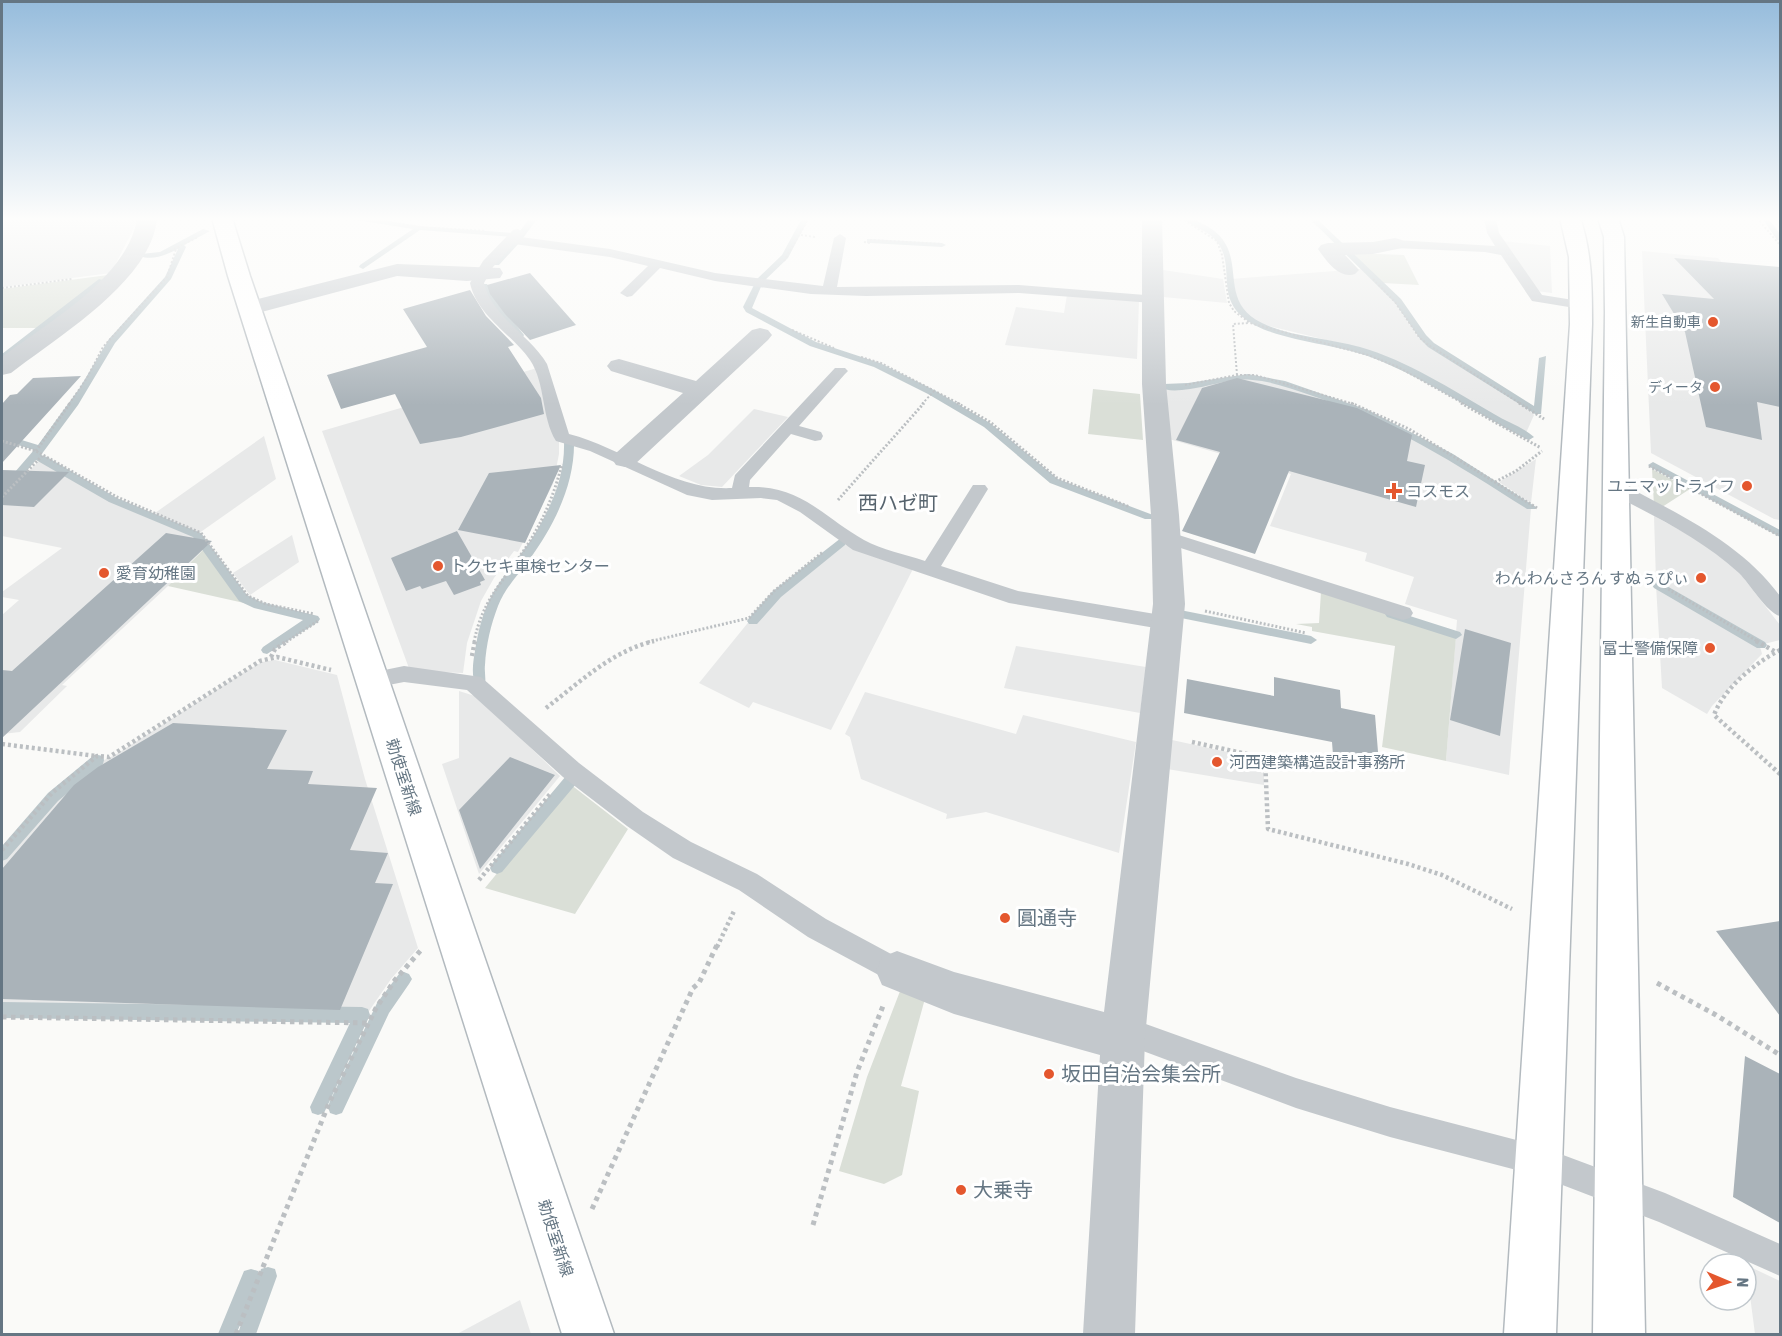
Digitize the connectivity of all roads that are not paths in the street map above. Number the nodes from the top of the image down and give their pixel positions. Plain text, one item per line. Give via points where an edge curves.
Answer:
1 (115, 280) edge
2 (242, 280) edge
3 (357, 280) edge
4 (481, 280) edge
5 (640, 280) edge
6 (737, 280) edge
7 (831, 280) edge
8 (1153, 280) edge
9 (1525, 280) edge
10 (1582, 280) edge
11 (1615, 280) edge
12 (829, 291) junction
13 (627, 293) dead end
14 (1153, 299) junction
15 (1581, 305) junction
16 (250, 308) junction
17 (760, 335) dead end
18 (710, 352) dead end
19 (734, 359) junction
20 (2, 368) edge
21 (840, 371) dead end
22 (629, 376) dead end
23 (700, 390) junction
24 (788, 428) junction
25 (815, 436) dead end
26 (625, 459) junction
27 (979, 489) dead end
28 (1618, 489) junction
29 (740, 492) junction
30 (1166, 526) junction
31 (930, 568) junction
32 (1780, 609) edge
33 (1168, 613) junction
34 (1403, 613) dead end
35 (373, 680) junction
36 (897, 971) joint
37 (1123, 1038) junction
38 (1539, 1161) junction
39 (1620, 1191) junction
40 (1780, 1260) edge
41 (588, 1335) edge
42 (1109, 1335) edge
43 (1530, 1335) edge
44 (1619, 1335) edge

1 - 20 street
2 - 16 street, 勅使室新線
3 - 16 street
4 - 26 lane via 477,285 484,300 539,362 562,437
5 - 13 lane
6 - 12 lane
7 - 12 lane
8 - 14 street
9 - 15 lane via 1537,298
10 - 15 street
11 - 28 street
12 - 14 lane via 1019,289
14 - 30 street via 1154,384
15 - 38 street
16 - 35 street, 勅使室新線
17 - 19 street
18 - 19 street
19 - 23 street
21 - 24 lane
22 - 23 street
23 - 26 street
24 - 25 lane
24 - 29 lane via 741,479
26 - 29 lane via 695,492
27 - 31 lane
28 - 32 lane via 1722,549 1760,581
28 - 39 street
29 - 31 lane via 783,496 860,546
30 - 33 street
30 - 34 lane
31 - 33 lane via 1016,598
33 - 37 street
35 - 36 lane via 404,674 473,683 571,770 635,819 682,850 748,882 817,928
35 - 41 street, 勅使室新線
36 - 37 street via 954,993
37 - 38 lane via 1143,1037 1296,1093
37 - 42 street
38 - 39 lane
38 - 43 street
39 - 40 lane
39 - 44 street

